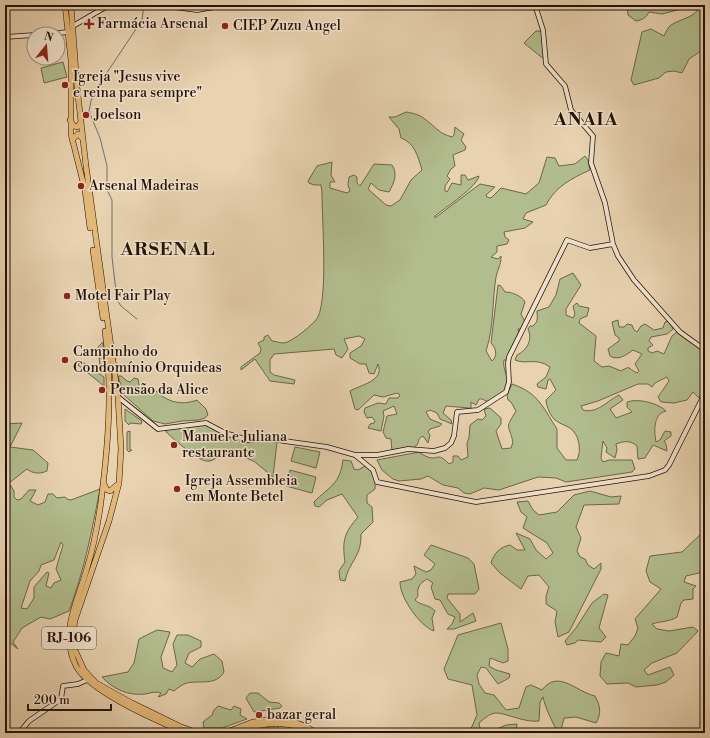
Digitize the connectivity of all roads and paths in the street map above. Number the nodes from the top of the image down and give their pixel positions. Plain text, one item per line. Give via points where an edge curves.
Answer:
1 (65, 5) edge
2 (71, 5) edge
3 (109, 5) edge
4 (159, 5) edge
5 (226, 5) edge
6 (534, 5) edge
7 (73, 26) junction
8 (68, 32) joint
9 (26, 36) edge
10 (5, 37) edge
11 (70, 120) junction
12 (82, 121) junction
13 (72, 140) junction
14 (84, 140) junction
15 (614, 244) junction
16 (705, 350) edge
17 (705, 393) edge
18 (118, 398) junction
19 (354, 455) junction
20 (103, 483) junction
21 (119, 483) junction
22 (87, 680) junction
23 (19, 733) edge
24 (186, 733) edge
25 (198, 733) edge
26 (222, 733) edge
27 (233, 733) edge
28 (311, 733) edge
29 (317, 733) edge

1 - 8 highway, RJ-106
2 - 7 highway, RJ-106
3 - 7 street
4 - 5 street via 197,10
6 - 15 street via 543,30 547,66 564,86 571,110 593,136 591,163 605,203
7 - 12 highway, RJ-106
8 - 11 highway, RJ-106
9 - 10 street
11 - 12 highway via 78,127
11 - 13 highway, RJ-106
12 - 14 highway, RJ-106
13 - 14 highway via 78,134
13 - 20 highway, RJ-106 via 85,190 109,371 110,416
14 - 18 highway, RJ-106 via 96,248
15 - 16 street via 623,264 642,289 680,332
15 - 19 street via 590,248 567,240 509,357 509,382 504,394 478,410 457,412 454,436 445,448 434,451 408,450 377,455
17 - 19 street via 669,465 665,470 649,476 476,502 377,482 373,470
18 - 19 street via 158,429 206,423 242,439 270,439 327,447
18 - 21 highway, RJ-106 via 121,434
20 - 21 highway via 110,491
20 - 22 highway, RJ-106 via 91,554 72,612 68,633 76,667
21 - 25 highway, RJ-106 via 109,521 75,620 72,639 74,648 84,670 96,683 146,710
22 - 23 street via 63,686 61,699 29,721
22 - 24 highway, RJ-106 via 104,693
26 - 29 highway via 255,722 279,719 297,722
27 - 28 highway via 278,723 296,726

